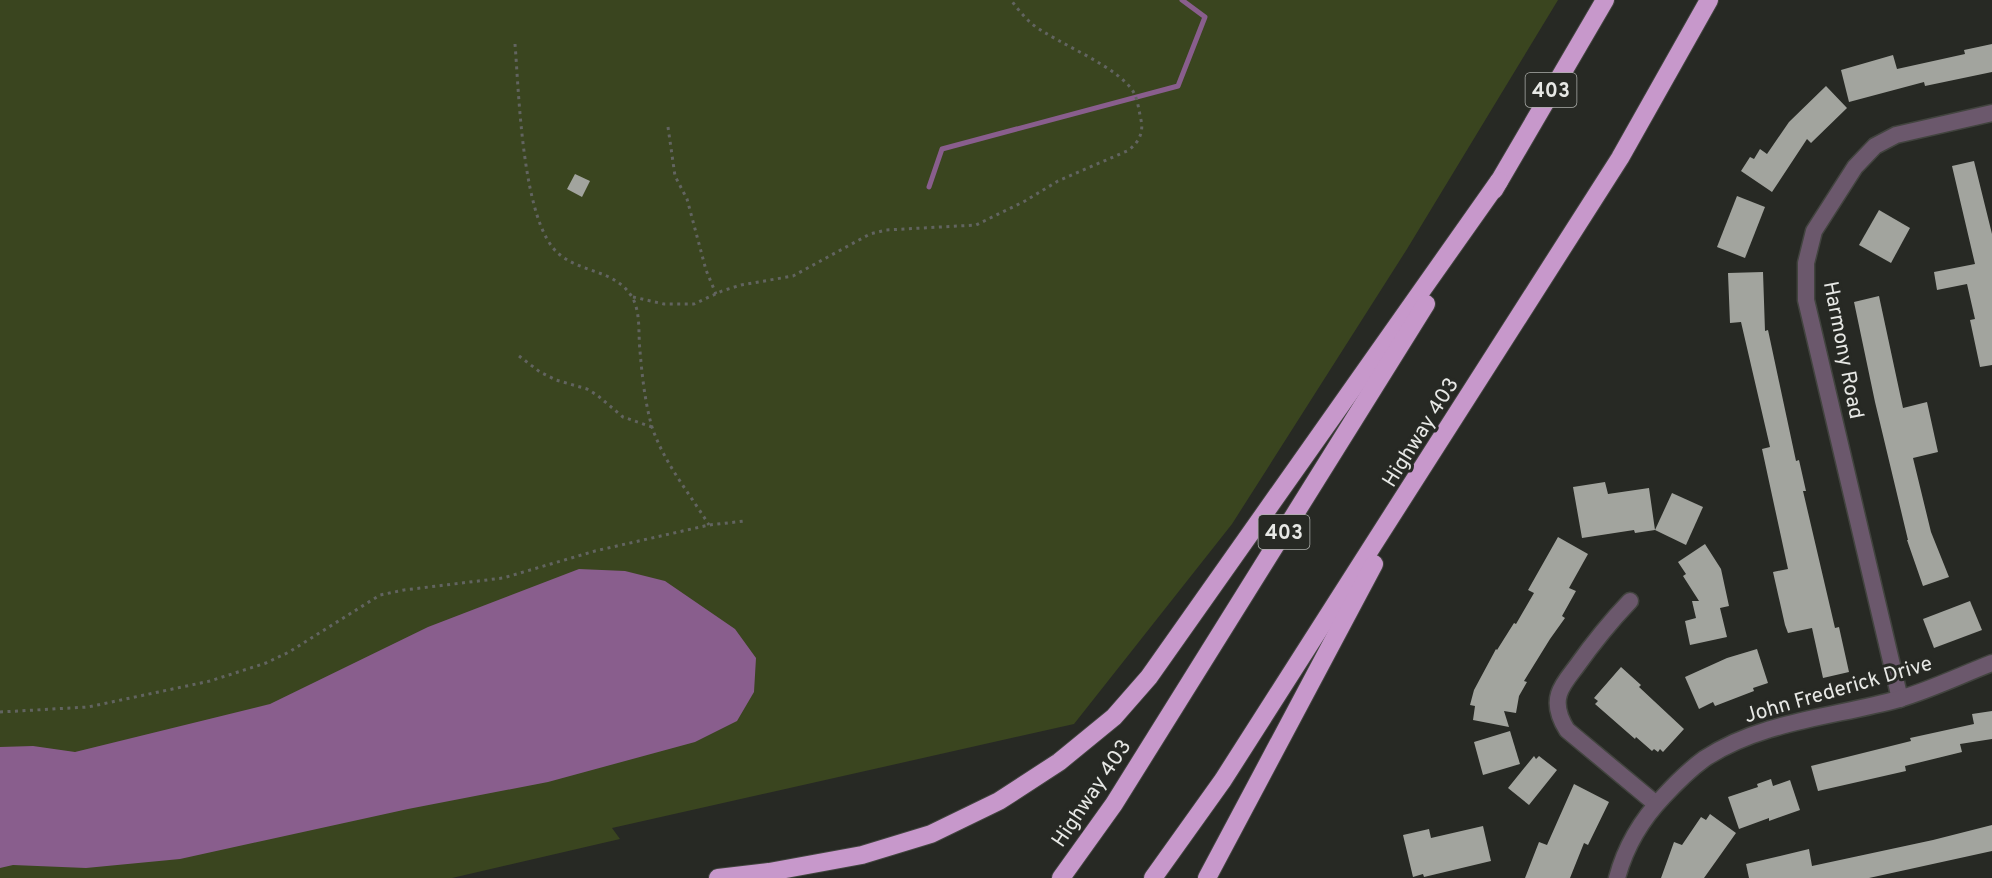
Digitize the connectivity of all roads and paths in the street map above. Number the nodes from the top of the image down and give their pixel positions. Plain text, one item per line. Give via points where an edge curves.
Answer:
1 (1011, 0) edge
2 (1605, 0) edge
3 (1709, 0) edge
4 (515, 44) dead end
5 (1992, 113) edge
6 (668, 126) dead end
7 (1499, 181) junction
8 (716, 294) junction
9 (633, 297) junction
10 (519, 356) dead end
11 (652, 427) junction
12 (1423, 469) junction
13 (745, 521) dead end
14 (709, 525) junction
15 (1630, 601) dead end
16 (1992, 663) edge
17 (1900, 699) junction
18 (0, 712) edge
19 (1656, 804) junction
20 (718, 878) edge
21 (1061, 878) edge
22 (1153, 878) edge
23 (1207, 878) edge
24 (1617, 878) edge

1 - 8 path via 1031,23 1113,72 1133,91 1142,124 1135,145 976,225 870,234 793,276 741,285
2 - 7 highway, 403
3 - 12 highway, Highway 403 via 1620,158
4 - 9 path via 522,136 536,211 546,240 560,256 615,280
5 - 17 street, Harmony Road via 1896,135 1875,146 1855,167 1815,231 1806,263 1806,300
6 - 8 path via 675,176 687,199
7 - 20 highway via 1149,677 1114,717 1059,762 999,801 931,834 862,855
7 - 21 highway, Highway 403 / 403 via 1120,793
8 - 9 path via 694,304 680,305
9 - 11 path
10 - 11 path via 556,380 587,389 623,417
11 - 14 path
12 - 22 highway, Highway 403 via 1223,780
12 - 23 highway
13 - 14 path
14 - 18 path via 587,553 503,578 380,595 288,652 210,681 88,707
15 - 19 street via 1603,629 1566,681 1559,692 1558,711 1567,730
16 - 17 street, John Frederick Drive
17 - 19 street, John Frederick Drive via 1776,728 1720,750 1698,764
19 - 24 street, John Frederick Drive via 1630,843

